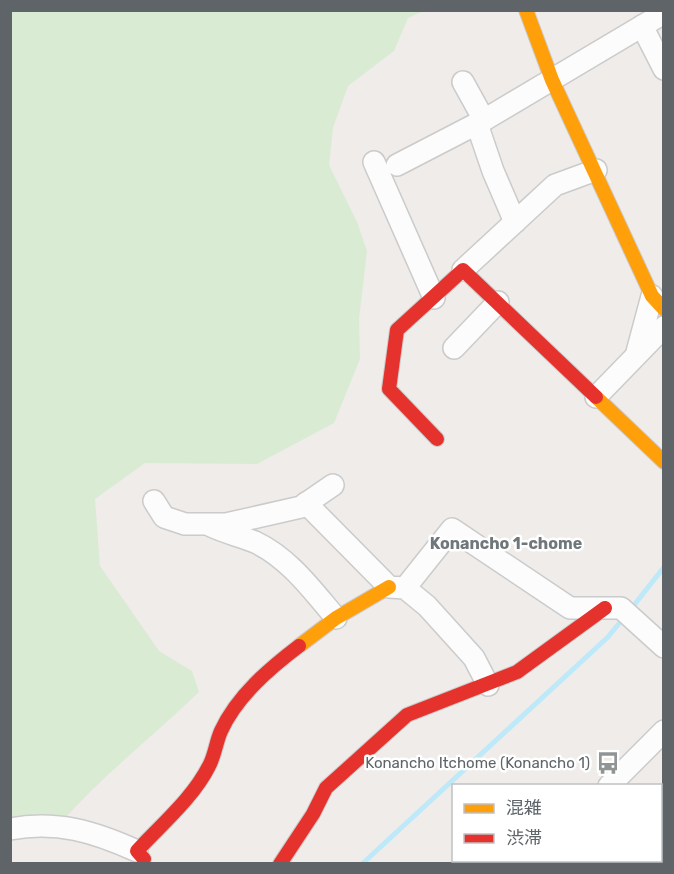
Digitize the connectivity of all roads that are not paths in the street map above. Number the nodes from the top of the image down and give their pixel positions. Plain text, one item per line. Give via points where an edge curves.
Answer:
1 (526, 10) edge
2 (663, 13) edge
3 (642, 26) junction
4 (663, 69) edge
5 (552, 80) junction
6 (464, 82) dead end
7 (480, 122) junction
8 (374, 162) dead end
9 (397, 165) dead end
10 (596, 170) junction
11 (515, 222) junction
12 (463, 270) junction
13 (434, 298) junction
14 (498, 302) junction
15 (658, 302) edge
16 (663, 327) edge
17 (454, 348) dead end
18 (637, 352) junction
19 (596, 397) junction
20 (437, 439) dead end
21 (663, 462) edge
22 (333, 484) dead end
23 (154, 501) dead end
24 (306, 503) junction
25 (208, 524) junction
26 (397, 588) junction
27 (619, 611) junction
28 (336, 618) junction
29 (663, 647) edge
30 (488, 686) junction
31 (663, 731) edge
32 (611, 784) edge
33 (10, 829) edge
34 (142, 859) edge
35 (280, 864) edge

1 - 5 street
2 - 3 street
3 - 4 street
3 - 5 street
5 - 7 street
5 - 10 street
6 - 7 street
7 - 9 street
7 - 11 street via 493,171
8 - 13 street
10 - 11 street via 555,185
10 - 15 street
11 - 12 street
12 - 13 street
12 - 14 street
13 - 20 street via 397,330 389,389
14 - 17 street
14 - 19 street
15 - 18 street
16 - 18 street
18 - 19 street
19 - 21 street
22 - 24 street
23 - 25 street via 164,516 185,524
24 - 25 street via 226,524
24 - 26 street
25 - 28 street via 255,543 291,566
26 - 27 street via 452,529 570,609
26 - 28 street
26 - 30 street via 427,606 474,658
27 - 29 street
27 - 30 street
28 - 34 street via 274,665 245,696 222,729 209,766
30 - 35 street via 407,716 326,788 314,814
31 - 32 street
33 - 34 street via 34,824 71,827 101,835

